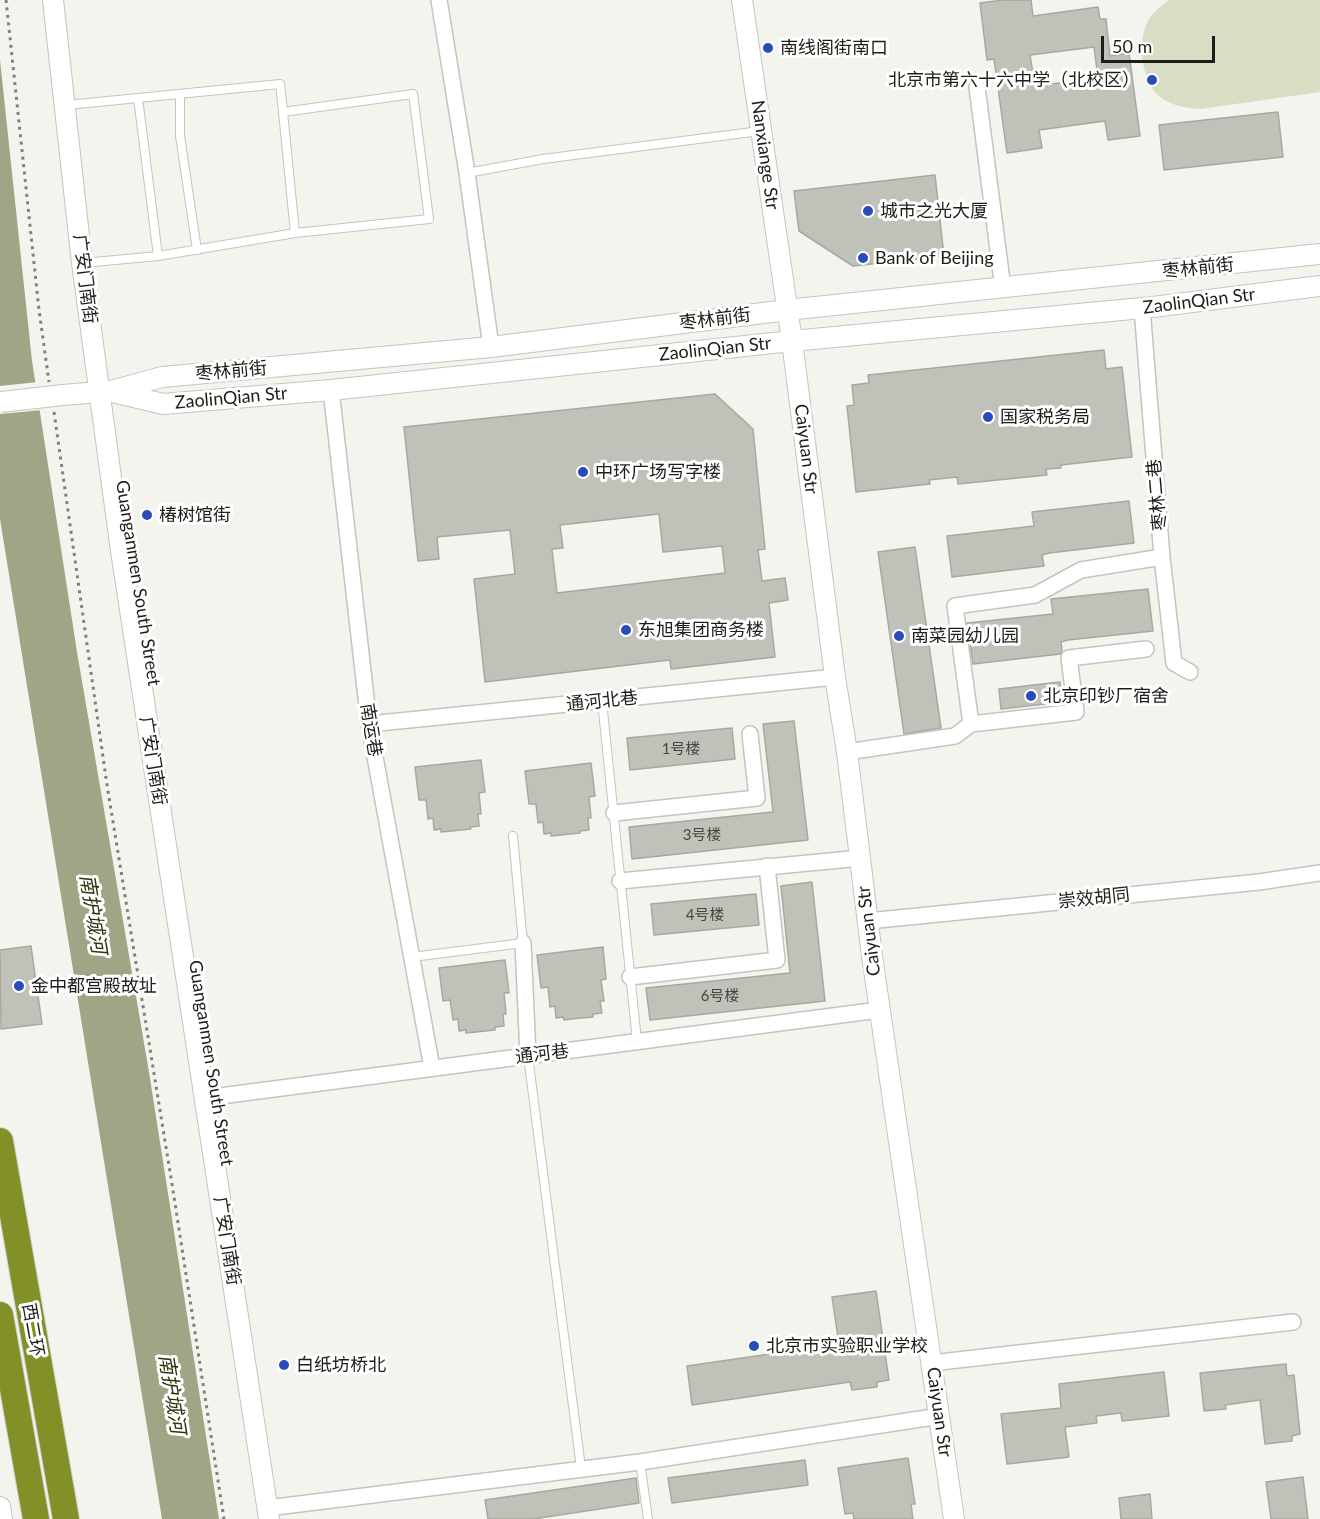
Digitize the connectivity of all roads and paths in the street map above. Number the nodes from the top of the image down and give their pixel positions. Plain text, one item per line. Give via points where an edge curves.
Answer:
1 (6, 0) edge
2 (53, 0) edge
3 (66, 0) edge
4 (439, 0) edge
5 (742, 0) edge
6 (977, 87) dead end
7 (180, 94) junction
8 (138, 98) junction
9 (71, 105) junction
10 (283, 112) junction
11 (761, 131) junction
12 (467, 173) junction
13 (294, 233) junction
14 (197, 250) junction
15 (1320, 254) edge
16 (158, 256) junction
17 (88, 262) junction
18 (1320, 286) edge
19 (1003, 289) junction
20 (1142, 308) junction
21 (787, 310) junction
22 (792, 341) junction
23 (490, 347) junction
24 (331, 390) junction
25 (105, 392) junction
26 (55, 396) junction
27 (0, 402) edge
28 (1162, 557) junction
29 (1146, 649) dead end
30 (1190, 672) dead end
31 (835, 677) junction
32 (602, 701) junction
33 (369, 724) junction
34 (972, 724) junction
35 (750, 734) dead end
36 (847, 752) junction
37 (614, 813) junction
38 (513, 836) dead end
39 (861, 858) junction
40 (767, 866) junction
41 (1320, 873) edge
42 (620, 881) junction
43 (868, 921) junction
44 (523, 943) junction
45 (412, 957) junction
46 (630, 977) junction
47 (879, 1010) junction
48 (637, 1041) junction
49 (528, 1056) junction
50 (432, 1068) junction
51 (210, 1097) junction
52 (0, 1141) edge
53 (0, 1316) edge
54 (1293, 1322) dead end
55 (931, 1363) junction
56 (940, 1416) junction
57 (640, 1462) junction
58 (581, 1468) junction
59 (0, 1507) edge
60 (274, 1513) edge
61 (2, 1519) edge
62 (36, 1519) edge
63 (66, 1519) edge
64 (224, 1519) edge
65 (648, 1519) edge
66 (954, 1519) edge

1 - 26 path via 39,310
2 - 9 street
3 - 9 street, Guanganmen South Street
4 - 12 street
5 - 11 street, Nanxiange Str
6 - 19 street
7 - 8 lane
7 - 10 lane via 280,84
7 - 14 lane via 180,136
8 - 9 lane
8 - 16 lane
9 - 17 street, Guanganmen South Street
10 - 13 lane
10 - 13 lane via 413,94 429,219
11 - 12 lane via 543,159
11 - 21 street, Nanxiange Str
12 - 23 street
13 - 14 lane
14 - 16 lane
15 - 19 street, 枣林前街
16 - 17 lane
17 - 25 street, Guanganmen South Street
18 - 20 street, ZaolinQian Str
19 - 21 street, 枣林前街
20 - 22 street, ZaolinQian Str
20 - 28 street, 枣林二巷
21 - 22 street, Nanxiange Str
21 - 23 street, 枣林前街
22 - 24 street, ZaolinQian Str
22 - 31 street, Caiyuan Str
23 - 25 street, 枣林前街 via 162,377
24 - 25 street, ZaolinQian Str via 163,404
24 - 33 street, 南运巷
25 - 26 street
25 - 51 street, Guanganmen South Street via 122,477
26 - 27 street, bridge
26 - 64 path via 107,785
28 - 30 street, 枣林二巷 via 1174,663
28 - 34 street via 1081,570 1035,595 955,606
29 - 34 street via 1070,658 1076,712
31 - 32 street, 通河北巷
31 - 36 street, Caiyuan Str
32 - 33 street, 通河北巷
32 - 37 lane
33 - 45 street, 南运巷
34 - 36 street via 955,736
35 - 37 street via 757,798
36 - 39 street, Caiyuan Str
37 - 42 lane
38 - 44 lane
39 - 40 street
39 - 43 street, Caiyuan Str
40 - 42 street
40 - 46 street via 777,960
41 - 43 street, 崇效胡同
42 - 46 lane
43 - 47 street, Caiyuan Str
44 - 45 lane
44 - 49 street
45 - 50 street, 南运巷
46 - 48 lane
47 - 48 street, 通河巷
47 - 55 street, Caiyuan Str
48 - 49 street, 通河巷
49 - 50 street, 通河巷
49 - 58 lane
50 - 51 street, 通河巷
51 - 60 street, Guanganmen South Street
52 - 63 highway, 西二环
53 - 62 highway, 西二环
54 - 55 street
55 - 56 street, Caiyuan Str
56 - 57 street
56 - 66 street, Caiyuan Str
57 - 58 street
57 - 65 lane
58 - 60 street
59 - 61 street

